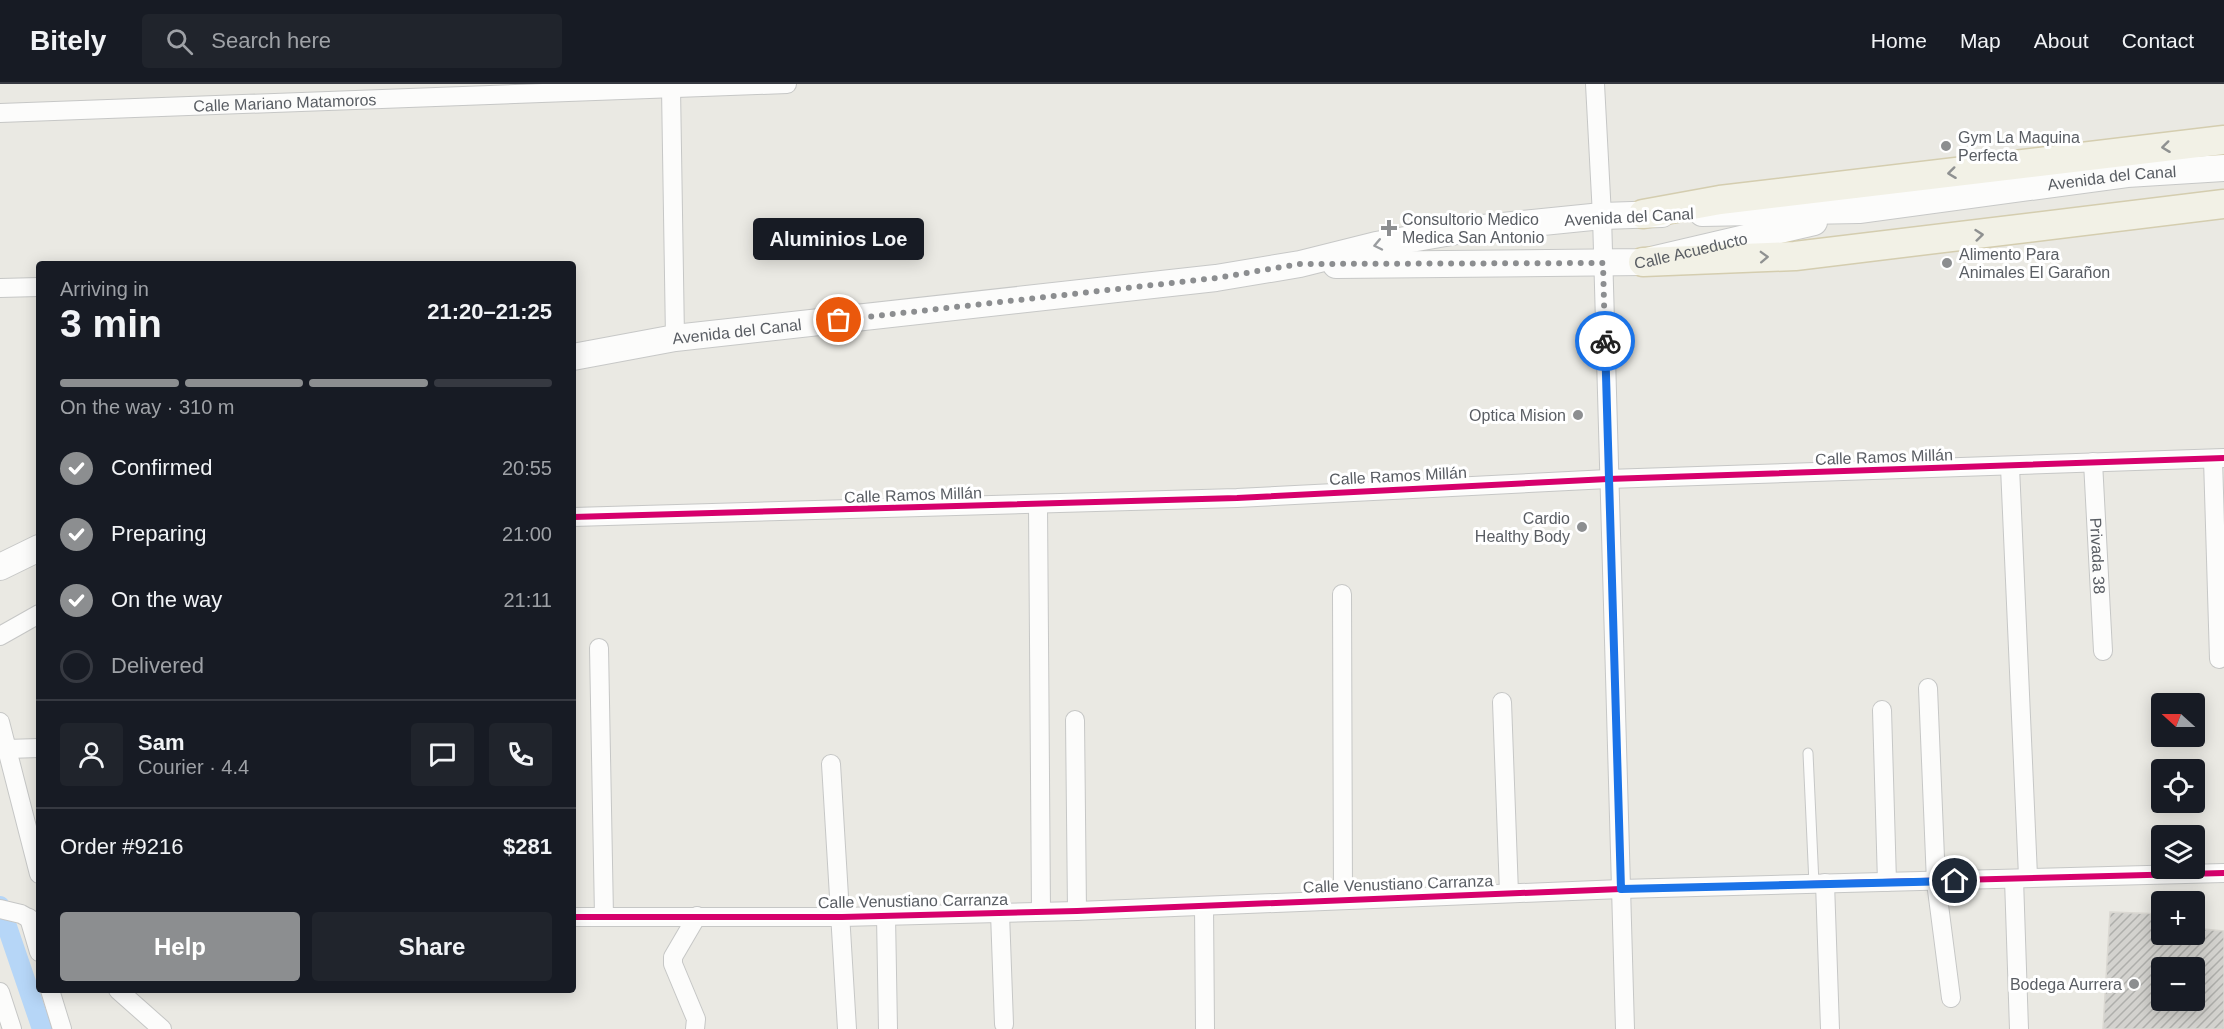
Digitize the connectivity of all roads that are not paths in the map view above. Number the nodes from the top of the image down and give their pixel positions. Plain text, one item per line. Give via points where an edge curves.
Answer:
1 (787, 84) edge
2 (1595, 84) edge
3 (602, 88) edge
4 (671, 88) junction
5 (0, 113) edge
6 (2224, 140) edge
7 (2224, 168) edge
8 (2224, 204) edge
9 (1863, 210) junction
10 (1643, 214) junction
11 (1602, 216) junction
12 (1643, 262) junction
13 (1603, 263) junction
14 (1300, 264) junction
15 (36, 287) edge
16 (0, 288) edge
17 (675, 338) junction
18 (576, 356) edge
19 (2219, 459) edge
20 (2093, 462) junction
21 (2010, 467) junction
22 (1608, 479) junction
23 (1038, 505) junction
24 (576, 517) edge
25 (36, 549) edge
26 (0, 567) edge
27 (1342, 594) dead end
28 (36, 616) edge
29 (0, 636) edge
30 (599, 648) dead end
31 (2103, 651) dead end
32 (2219, 659) dead end
33 (1928, 688) dead end
34 (1502, 702) dead end
35 (1882, 710) dead end
36 (1075, 720) dead end
37 (0, 722) edge
38 (36, 747) edge
39 (7, 749) junction
40 (1808, 753) dead end
41 (831, 764) dead end
42 (34, 833) edge
43 (36, 849) edge
44 (2224, 873) edge
45 (2021, 878) junction
46 (1887, 882) junction
47 (1935, 882) junction
48 (1820, 884) junction
49 (1621, 889) junction
50 (1509, 893) junction
51 (1343, 900) junction
52 (1203, 906) junction
53 (1041, 911) junction
54 (1077, 911) junction
55 (1000, 913) junction
56 (21, 916) edge
57 (604, 916) junction
58 (697, 916) junction
59 (886, 916) junction
60 (576, 917) edge
61 (842, 917) junction
62 (36, 945) edge
63 (0, 992) edge
64 (51, 993) edge
65 (121, 993) edge
66 (1951, 998) dead end
67 (1004, 1024) dead end
68 (12, 1029) edge
69 (62, 1029) edge
70 (162, 1029) edge
71 (695, 1029) edge
72 (847, 1029) edge
73 (888, 1029) edge
74 (1205, 1029) edge
75 (1625, 1029) edge
76 (1830, 1029) edge
77 (2019, 1029) edge

1 - 4 street, Calle Mariano Matamoros
2 - 11 street
3 - 4 street, Calle Mariano Matamoros
3 - 5 street, Calle Mariano Matamoros
4 - 17 street
6 -> 10 main road via 1720,200
7 - 9 main road, Avenida del Canal via 2127,174
12 -> 8 main road via 1795,256
9 - 10 main road, Avenida del Canal
9 - 12 main road, Calle Acueducto
10 - 11 main road, Avenida del Canal
11 - 13 street
11 -> 14 main road, Avenida del Canal via 1463,230 1376,245
12 - 13 main road, Calle Acueducto
13 - 14 main road, Calle Acueducto
13 - 22 street
14 - 17 main road, Avenida del Canal via 1216,278
15 - 16 street
17 - 18 main road, Avenida del Canal
19 - 20 street, Calle Ramos Millán
19 - 32 street
20 - 21 street, Calle Ramos Millán
20 - 31 street, Privada 38
21 - 22 street, Calle Ramos Millán
21 - 45 street
22 - 23 street, Calle Ramos Millán
22 - 49 street
23 - 24 street, Calle Ramos Millán
23 - 53 street
25 - 26 main road
27 - 51 street
28 - 29 street
30 - 57 street
33 - 47 street
34 - 50 street
35 - 46 street
36 - 54 street
37 - 39 street
38 - 39 street
39 - 42 street
40 - 48 lane
41 - 61 street
42 - 43 street
44 - 45 street, Calle Venustiano Carranza
45 - 47 street, Calle Venustiano Carranza
45 - 77 street
46 - 47 street, Calle Venustiano Carranza
46 - 48 street, Calle Venustiano Carranza
47 - 66 street
48 - 49 street, Calle Venustiano Carranza
48 - 76 street
49 - 50 street, Calle Venustiano Carranza
49 - 75 street
50 - 51 street, Calle Venustiano Carranza
51 - 52 street, Calle Venustiano Carranza
52 - 54 street, Calle Venustiano Carranza
52 - 74 street
53 - 54 street, Calle Venustiano Carranza
53 - 55 street, Calle Venustiano Carranza
55 - 59 street, Calle Venustiano Carranza
55 - 67 street
56 - 62 street
57 - 58 street, Calle Venustiano Carranza
57 - 60 street, Calle Venustiano Carranza
58 - 61 street, Calle Venustiano Carranza
58 - 71 street via 673,957 696,1019
59 - 61 street, Calle Venustiano Carranza
59 - 73 street
61 - 72 street
63 - 68 street
64 - 69 street
65 - 70 street

